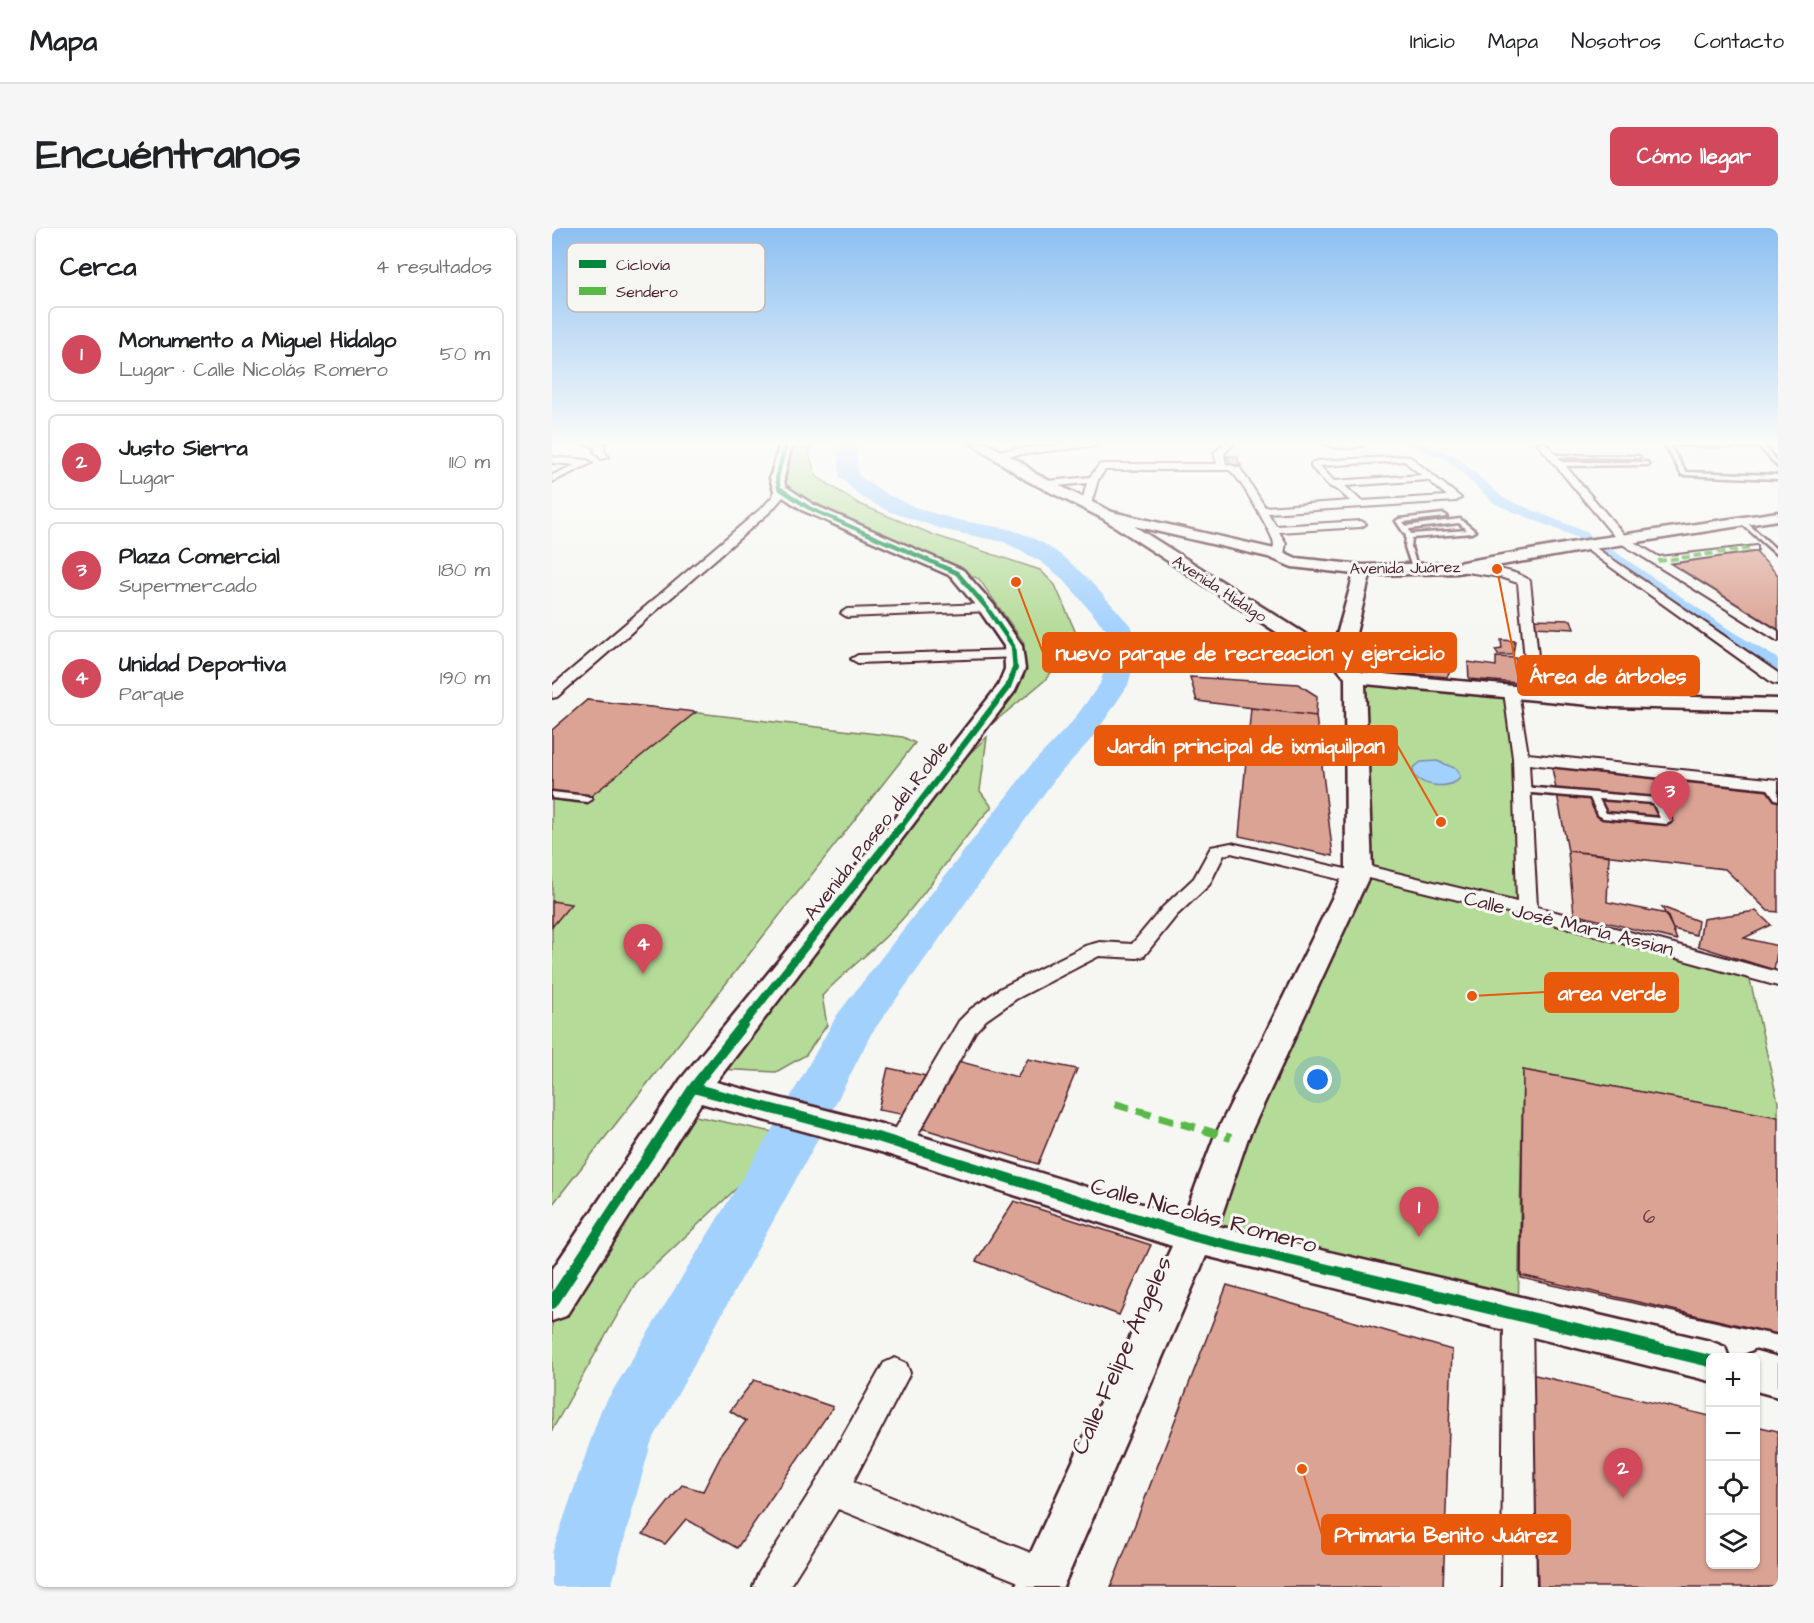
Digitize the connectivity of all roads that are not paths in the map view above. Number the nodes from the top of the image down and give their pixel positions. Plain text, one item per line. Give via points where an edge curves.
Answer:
1 (769, 506) edge
2 (807, 506) edge
3 (1091, 506) edge
4 (1258, 506) edge
5 (1331, 506) edge
6 (1594, 506) edge
7 (1260, 510) junction
8 (1107, 515) junction
9 (1777, 517) edge
10 (1743, 522) junction
11 (1361, 524) dead end
12 (1272, 529) junction
13 (1409, 536) junction
14 (1620, 540) junction
15 (1589, 544) junction
16 (1753, 548) dead end
17 (1278, 554) junction
18 (1778, 554) edge
19 (1658, 561) junction
20 (1457, 568) junction
21 (1364, 570) junction
22 (1415, 570) junction
23 (1696, 604) junction
24 (987, 608) junction
25 (847, 614) dead end
26 (1778, 637) edge
27 (1014, 654) junction
28 (858, 659) dead end
29 (1340, 659) junction
30 (1355, 677) junction
31 (1778, 680) edge
32 (1512, 692) junction
33 (552, 694) edge
34 (1535, 694) junction
35 (1778, 705) edge
36 (1521, 758) junction
37 (1773, 784) edge
38 (1523, 790) junction
39 (552, 795) edge
40 (1593, 796) junction
41 (1778, 797) edge
42 (587, 799) dead end
43 (1357, 874) junction
44 (1527, 911) junction
45 (1778, 979) edge
46 (704, 1090) junction
47 (890, 1142) junction
48 (1195, 1237) junction
49 (552, 1303) edge
50 (1518, 1316) junction
51 (1706, 1360) edge
52 (1760, 1372) edge
53 (895, 1373) dead end
54 (1778, 1377) edge
55 (831, 1490) junction
56 (1042, 1581) edge
57 (770, 1586) edge
58 (1519, 1587) edge

1 - 33 street
2 - 24 street via 945,566 964,580
3 - 8 street, Avenida Hidalgo
4 - 7 street
5 - 7 street
6 - 14 street
7 - 12 street
8 - 17 street, Avenida Juárez
8 - 29 street, Avenida Hidalgo via 1311,646
9 - 10 street, Avenida Juárez
10 - 14 street, Avenida Juárez
10 - 18 lane
11 - 12 street
12 - 17 street via 1281,547
13 - 13 lane via 1405,528 1460,521 1472,531
13 - 22 lane via 1408,548
14 - 15 street, Avenida Juárez
14 - 19 street
15 - 20 street, Avenida Juárez
15 - 23 street
16 - 19 street
17 - 21 street, Avenida Juárez via 1292,562
19 - 23 street
20 - 22 street, Avenida Juárez
20 - 34 street via 1524,581
21 - 22 street, Avenida Juárez
21 - 29 street
23 - 26 street
23 - 31 street
24 - 25 street
24 - 27 street via 1013,646
27 - 28 street
27 - 46 street, Avenida Paseo del Roble via 1015,669 1008,687
29 - 30 street
30 - 32 street
30 - 43 street
32 - 34 street
32 - 36 street
34 - 35 street via 1611,701
36 - 37 street
36 - 38 street
37 - 41 lane
38 - 40 lane
38 - 44 street
39 - 42 lane
40 - 40 lane via 1656,801 1667,821 1603,815
43 - 44 street, Calle José María Assian
43 - 47 street, Calle José María Assian via 1231,848 1217,851 1202,881 1170,910 1137,951 1092,951 977,1014
43 - 48 street, Calle Felipe Ángeles via 1231,1138
44 - 45 street, Calle José María Assian
46 - 47 street, Calle Nicolás Romero
46 - 49 street, Avenida Paseo del Roble
47 - 48 street, Calle Nicolás Romero
48 - 50 street, Calle Nicolás Romero
48 - 56 street, Calle Felipe Ángeles
50 - 51 street, Calle Nicolás Romero
50 - 58 street
52 - 54 street
53 - 55 street
55 - 56 street
55 - 57 street

